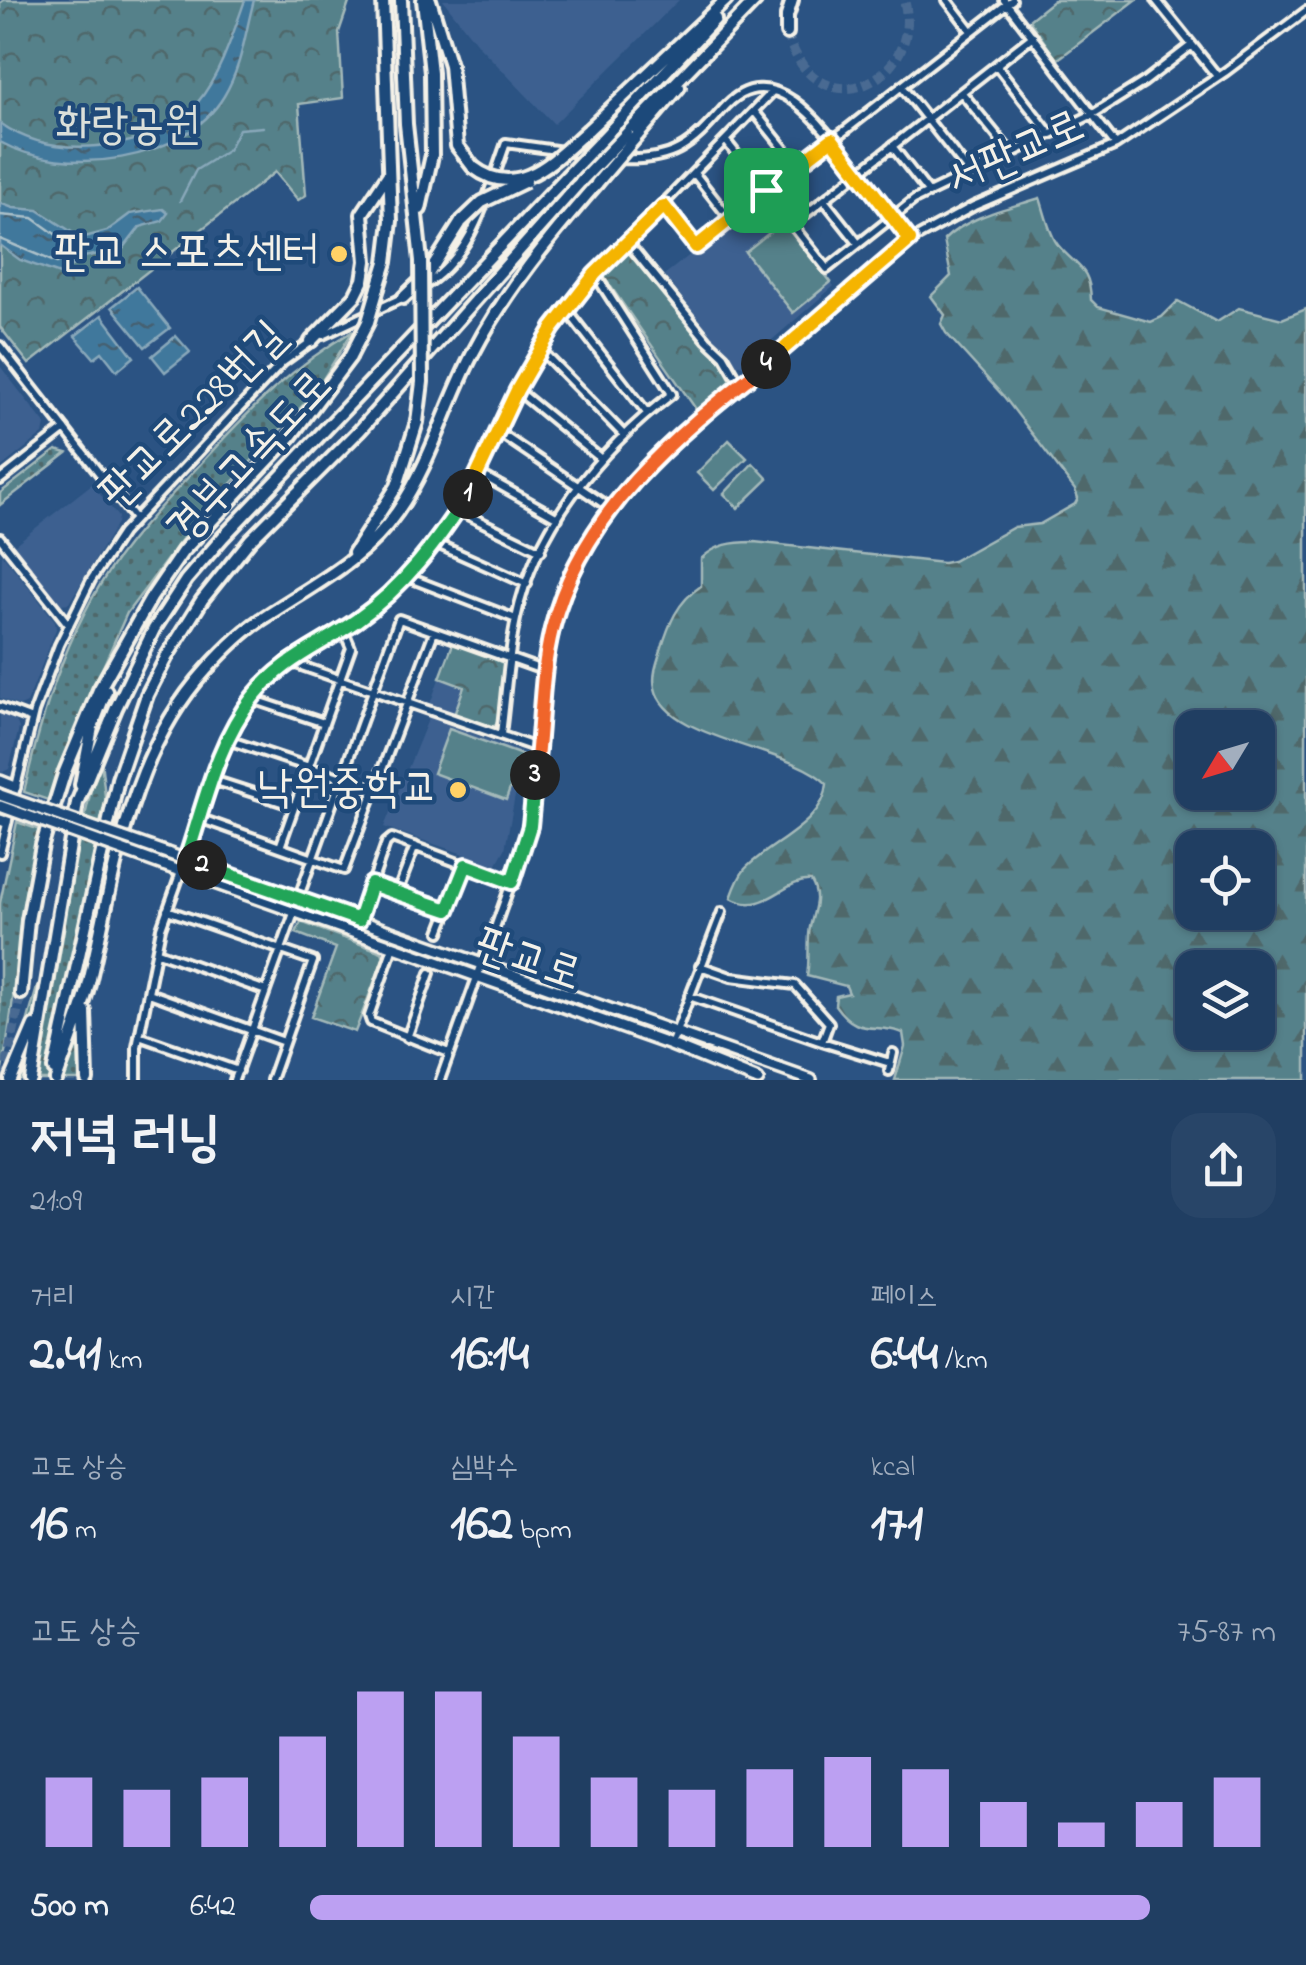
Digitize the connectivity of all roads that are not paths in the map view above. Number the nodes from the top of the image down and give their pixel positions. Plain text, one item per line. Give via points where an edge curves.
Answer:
1 (401, 0) edge
2 (422, 0) edge
3 (430, 0) edge
4 (730, 0) edge
5 (792, 0) edge
6 (947, 0) edge
7 (1156, 0) edge
8 (383, 1) edge
9 (1008, 1) edge
10 (752, 5) edge
11 (1306, 11) edge
12 (971, 31) junction
13 (787, 33) tunnel mouth
14 (1033, 36) junction
15 (1192, 45) junction
16 (996, 66) junction
17 (1216, 76) junction
18 (901, 86) junction
19 (772, 92) junction
20 (962, 92) junction
21 (754, 111) junction
22 (1093, 114) junction
23 (927, 118) junction
24 (632, 134) junction
25 (1050, 134) junction
26 (832, 139) junction
27 (726, 141) junction
28 (1116, 145) junction
29 (892, 146) junction
30 (1011, 153) junction
31 (798, 166) junction
32 (544, 169) junction
33 (969, 172) junction
34 (858, 173) junction
35 (388, 174) junction
36 (694, 174) junction
37 (766, 190) junction
38 (928, 192) junction
39 (824, 200) junction
40 (664, 206) junction
41 (891, 216) junction
42 (730, 219) junction
43 (417, 220) junction
44 (793, 224) junction
45 (910, 240) junction
46 (628, 242) junction
47 (858, 242) junction
48 (595, 274) junction
49 (403, 298) junction
50 (566, 309) junction
51 (311, 341) junction
52 (1, 349) edge
53 (540, 349) junction
54 (740, 384) junction
55 (517, 390) junction
56 (647, 414) junction
57 (65, 429) junction
58 (498, 432) junction
59 (623, 434) junction
60 (600, 458) junction
61 (478, 473) junction
62 (0, 480) edge
63 (578, 487) junction
64 (610, 508) junction
65 (458, 510) junction
66 (558, 518) junction
67 (135, 519) junction
68 (0, 538) edge
69 (435, 544) junction
70 (541, 552) junction
71 (345, 566) junction
72 (407, 577) junction
73 (527, 584) junction
74 (516, 619) junction
75 (69, 625) junction
76 (343, 629) junction
77 (434, 632) junction
78 (128, 639) junction
79 (287, 661) junction
80 (511, 661) junction
81 (545, 671) junction
82 (340, 677) junction
83 (373, 688) junction
84 (252, 698) junction
85 (405, 702) junction
86 (0, 706) edge
87 (32, 719) junction
88 (324, 723) junction
89 (501, 734) junction
90 (228, 740) junction
91 (540, 749) junction
92 (309, 766) junction
93 (341, 778) junction
94 (213, 780) junction
95 (0, 781) edge
96 (14, 786) junction
97 (375, 789) junction
98 (0, 795) edge
99 (77, 803) junction
100 (5, 806) edge
101 (294, 806) junction
102 (199, 818) junction
103 (3, 821) edge
104 (415, 846) junction
105 (280, 847) junction
106 (0, 853) edge
107 (186, 859) junction
108 (313, 860) junction
109 (466, 865) junction
110 (181, 872) junction
111 (512, 882) junction
112 (371, 884) junction
113 (397, 893) junction
114 (298, 900) junction
115 (167, 910) junction
116 (448, 910) junction
117 (722, 912) dead end
118 (294, 913) junction
119 (359, 920) junction
120 (440, 932) dead end
121 (393, 948) junction
122 (281, 949) junction
123 (158, 952) junction
124 (480, 965) junction
125 (700, 966) junction
126 (430, 973) dead end
127 (476, 977) junction
128 (87, 989) junction
129 (266, 991) junction
130 (148, 992) junction
131 (22, 993) tunnel mouth
132 (689, 996) junction
133 (40, 1012) junction
134 (252, 1030) junction
135 (139, 1036) junction
136 (406, 1038) junction
137 (672, 1040) junction
138 (284, 1042) junction
139 (822, 1042) junction
140 (893, 1053) dead end
141 (449, 1054) junction
142 (236, 1076) edge
143 (11, 1080) edge
144 (31, 1080) edge
145 (54, 1080) edge
146 (86, 1080) edge
147 (137, 1080) edge
148 (271, 1080) edge
149 (440, 1080) edge
150 (758, 1080) edge
151 (811, 1080) edge

1 - 43 highway
2 - 43 highway via 432,154
3 - 32 highway, bridge via 450,65 457,146 485,176 517,180
4 - 32 highway, bridge
4 - 99 highway, 경부고속도로, bridge via 186,580 136,664
5 - 13 highway
6 - 12 street
7 - 15 street
8 - 35 highway
9 - 12 street
9 - 14 street
10 - 24 highway, 경부고속도로
11 - 17 street, 서판교로
12 - 18 street
14 - 16 street
14 - 22 street
15 - 17 street
15 - 22 street
16 - 20 street
16 - 25 street
17 - 28 street, 서판교로
18 - 23 street
18 - 26 street
19 - 21 street
19 - 26 street via 797,102
19 - 49 street, 판교로228번길 via 739,97 694,142 665,154 624,160 506,143 457,257
20 - 23 street
20 - 30 street
21 - 27 street
21 - 31 street
22 - 25 street
22 - 28 street
23 - 29 street
23 - 33 street
24 - 71 highway, bridge via 506,296 470,359 415,485 372,543
24 - 145 highway, 경부고속도로, bridge via 250,540 166,656 118,779
25 - 30 street
26 - 31 street
26 - 34 street
27 - 36 street
27 - 37 street
28 - 45 street, 서판교로
29 - 34 street
29 - 38 street
30 - 33 street
31 - 37 street
32 - 49 highway, bridge via 482,202
33 - 38 street
34 - 39 street
34 - 41 street
35 - 51 highway via 362,214 362,280 347,306
35 - 78 highway, bridge via 386,262 350,357 290,437 183,551
36 - 40 street
36 - 42 street
37 - 42 street
37 - 44 street
38 - 41 street
39 - 44 street
39 - 47 street
40 - 42 street via 696,247
40 - 46 street
41 - 45 street
41 - 47 street
43 - 71 highway, bridge via 418,422 397,486
44 - 47 street via 827,268
45 - 54 street, 서판교로
46 - 48 street
46 - 54 street
48 - 50 street
48 - 56 street via 672,394
49 - 51 street, 판교로228번길
50 - 53 street
50 - 56 street
51 - 67 street, 판교로228번길 via 283,362
52 - 57 street
53 - 55 street
53 - 59 street
54 - 64 street, 서판교로
55 - 58 street
55 - 60 street
56 - 59 street
57 - 62 street
57 - 67 street
58 - 61 street
58 - 63 street
59 - 60 street
60 - 63 street
61 - 65 street
61 - 66 street
63 - 64 street
63 - 66 street
64 - 81 street, 서판교로 via 560,602
65 - 69 street
65 - 70 street
66 - 70 street
67 - 75 street, 판교로228번길 via 114,543
68 - 75 street
69 - 72 street
69 - 73 street
70 - 73 street
71 - 128 highway via 264,616 179,703 128,812
72 - 74 street
72 - 76 street
73 - 74 street
74 - 80 street
75 - 87 street, 판교로228번길
76 - 79 street
76 - 82 street via 352,648
77 - 80 street
77 - 83 street via 399,619
77 - 85 street
78 - 99 highway via 92,727
78 - 131 highway via 99,690 51,810 34,881
79 - 82 street
79 - 84 street
80 - 81 street
80 - 89 street
81 - 91 street, 서판교로
82 - 83 street
82 - 88 street
83 - 85 street
83 - 93 street
84 - 88 street
84 - 90 street
85 - 89 street
85 - 97 street
86 - 87 street
87 - 96 street, 판교로228번길
88 - 92 street
89 - 91 street
90 - 92 street
90 - 94 street
91 - 111 street, 서판교로 via 530,826
92 - 93 street
92 - 101 street
93 - 97 street
93 - 108 street
94 - 101 street
94 - 102 street
95 - 96 main road
96 - 100 street, 판교로228번길
97 - 108 street via 344,870
98 - 107 main road, 판교로, bridge
99 - 133 highway, 경부고속도로
100 - 103 street, 판교로228번길
100 - 110 main road, 판교로, bridge
101 - 105 street
102 - 105 street
102 - 107 street
103 - 106 street, 판교로228번길
104 - 109 street
104 - 112 street via 390,839
104 - 113 street
105 - 108 street
107 - 114 main road, 판교로
108 - 114 street
109 - 111 street
109 - 116 street, 판교로
110 - 115 street
110 - 118 main road, 판교로
111 - 124 street, 서판교로
112 - 113 street
112 - 119 street
113 - 116 street
114 - 119 main road, 판교로
115 - 122 street
115 - 123 street
116 - 120 street, 판교로
117 - 125 street
118 - 121 main road, 판교로
118 - 122 street
119 - 124 main road, 판교로
121 - 127 main road, 판교로
121 - 136 street via 370,1019
122 - 129 street
122 - 138 street via 314,961
123 - 129 street
123 - 130 street
124 - 127 street, 서판교로
124 - 137 main road, 판교로
125 - 132 street
125 - 139 street via 795,985 829,1023
126 - 136 street
127 - 137 main road, 판교로
127 - 141 street
128 - 145 highway
128 - 146 highway
129 - 134 street
130 - 134 street
130 - 135 street
132 - 137 street
132 - 139 street
133 - 143 highway
133 - 144 highway, 경부고속도로
134 - 138 street
134 - 142 street
135 - 142 street
135 - 147 street
136 - 141 street
137 - 150 main road, 판교로
137 - 151 main road, 판교로
138 - 148 street
139 - 140 street via 889,1067
141 - 149 street

